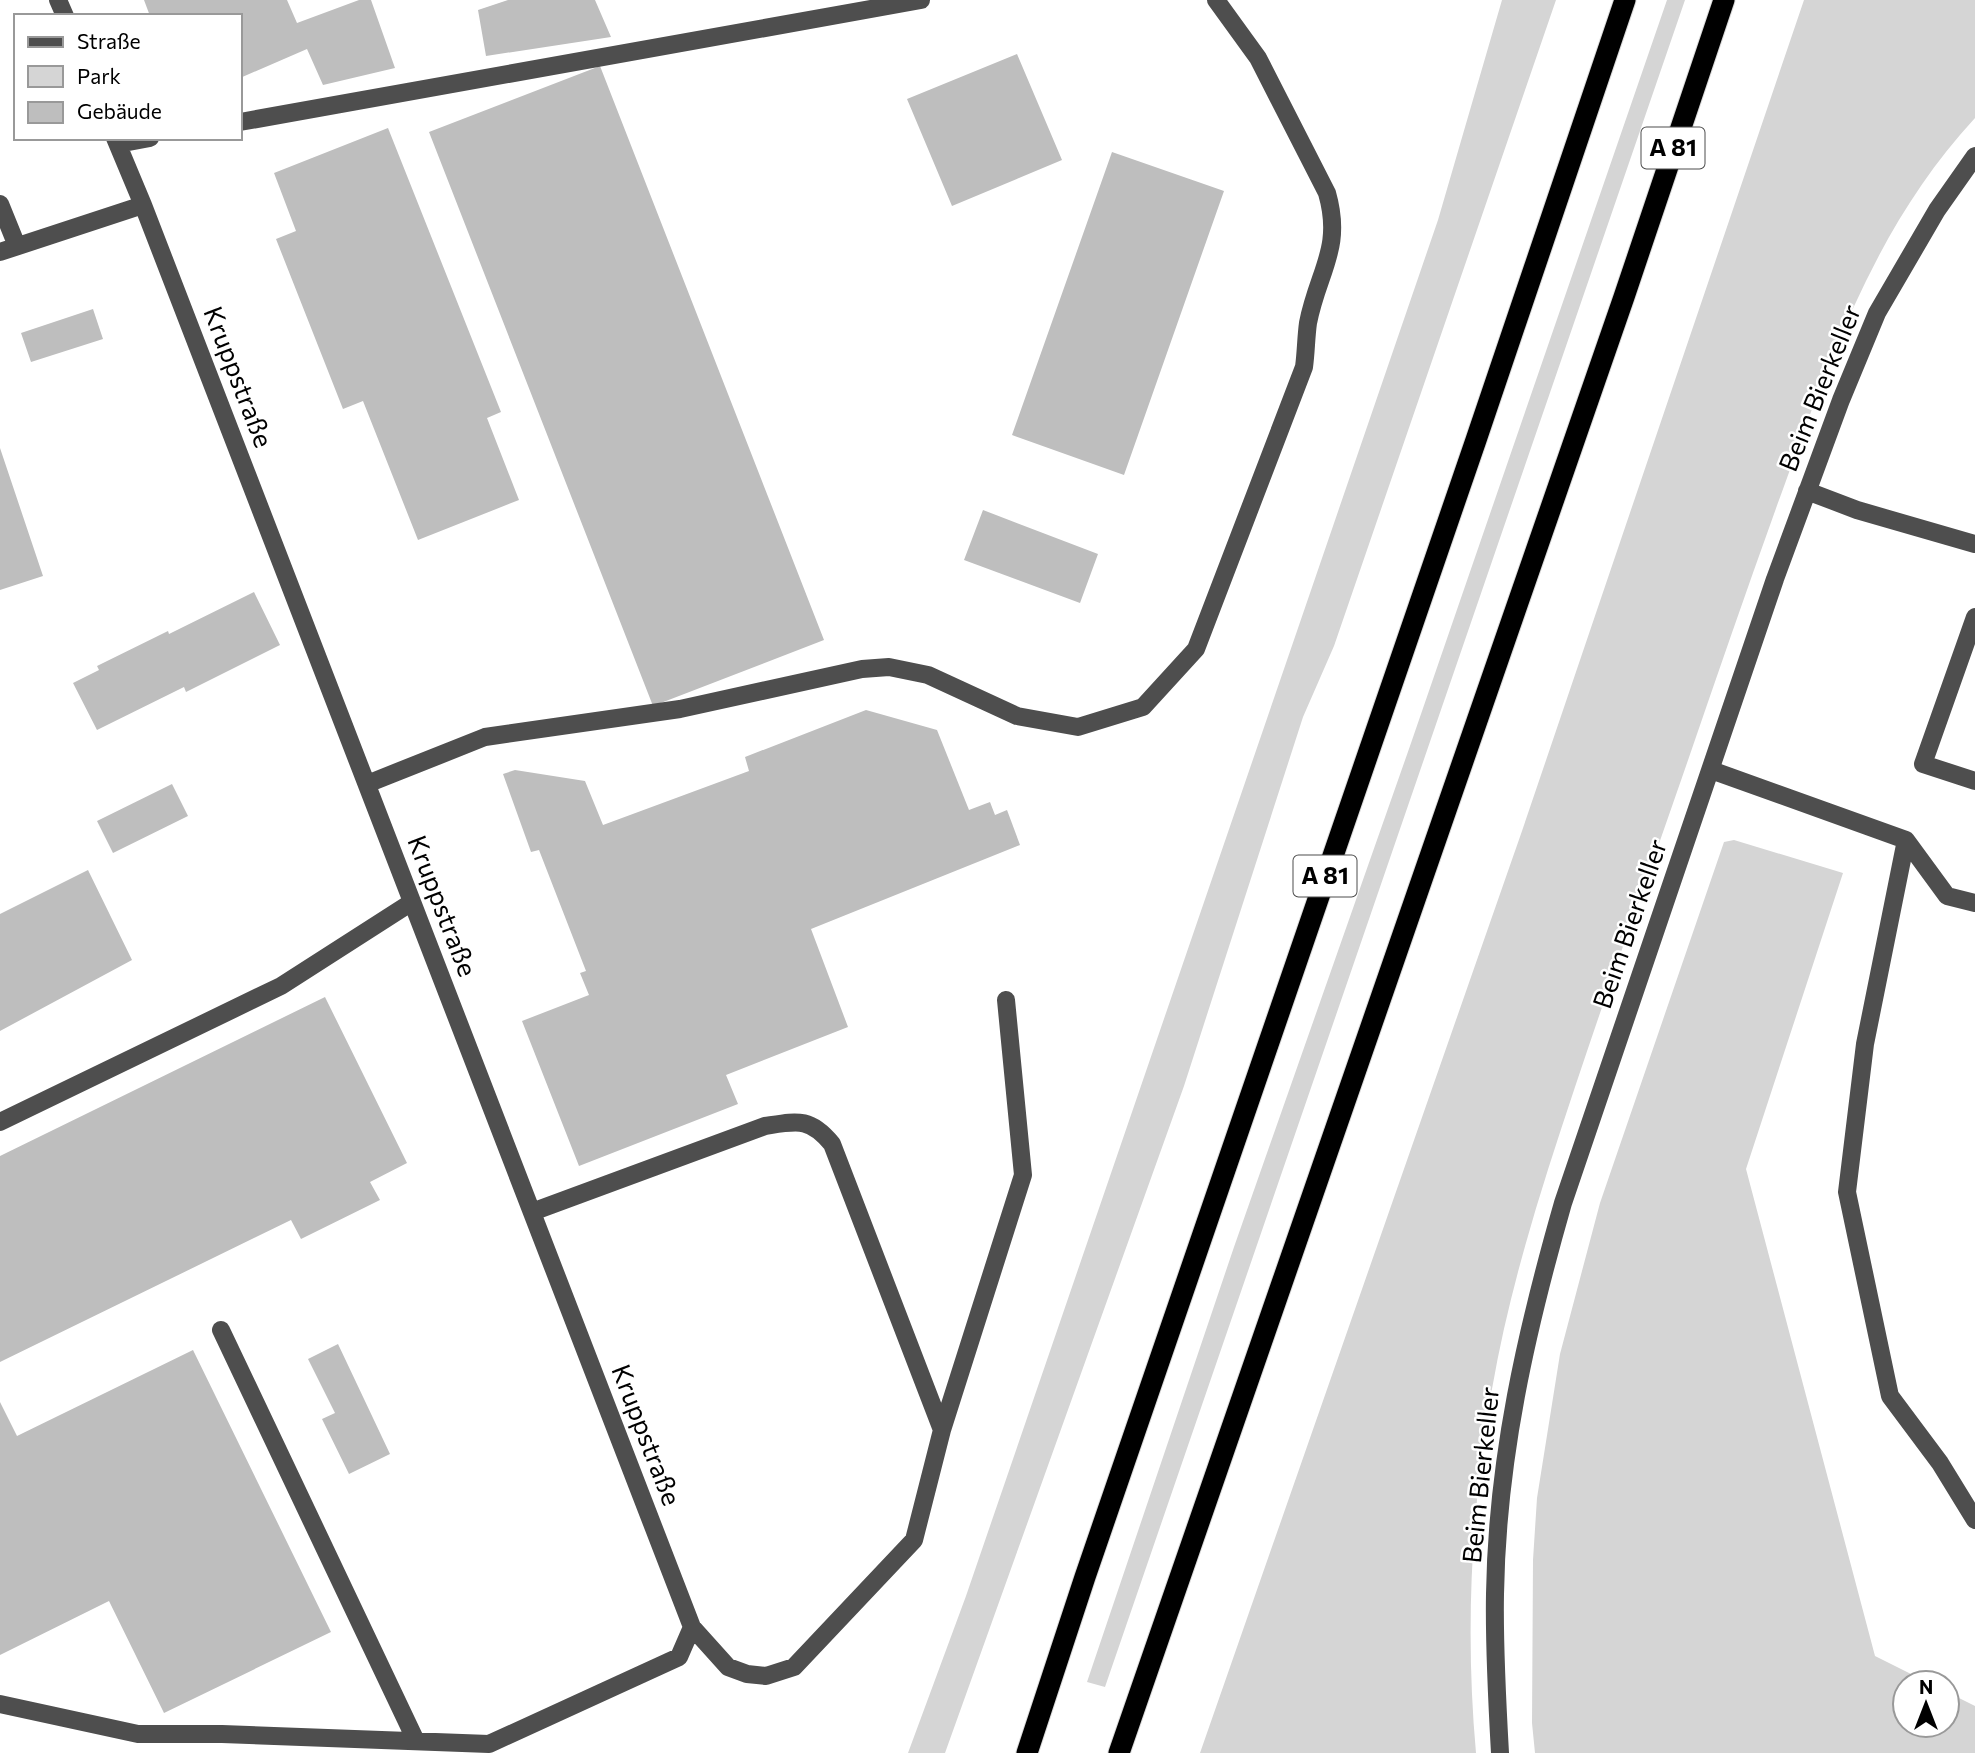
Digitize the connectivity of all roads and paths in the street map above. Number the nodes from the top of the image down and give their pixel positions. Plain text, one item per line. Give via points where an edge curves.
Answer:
1 (921, 0) edge
2 (1216, 0) edge
3 (1625, 0) edge
4 (1724, 0) edge
5 (242, 122) edge
6 (117, 141) edge
7 (1975, 156) edge
8 (0, 204) edge
9 (143, 205) junction
10 (9, 249) edge
11 (1807, 491) junction
12 (1975, 544) edge
13 (1975, 617) edge
14 (1711, 770) junction
15 (1975, 781) edge
16 (367, 784) junction
17 (1906, 839) junction
18 (412, 902) junction
19 (1975, 903) edge
20 (1006, 1000) dead end
21 (0, 1122) edge
22 (532, 1212) junction
23 (221, 1329) dead end
24 (942, 1430) junction
25 (1975, 1520) edge
26 (692, 1627) junction
27 (0, 1704) edge
28 (416, 1741) junction
29 (1027, 1753) edge
30 (1119, 1753) edge
31 (1500, 1753) edge

1 - 5 street
2 - 16 street via 1258,58 1327,193 1333,239 1308,323 1304,367 1196,649 1143,707 1078,727 1017,716 928,675 889,667 862,668 680,709 485,737
3 - 29 highway, A 81
4 - 30 highway, A 81
6 - 9 street, Kruppstraße
7 - 11 street, Beim Bierkeller via 1937,210 1877,313
8 - 10 street
9 - 10 street
9 - 16 street, Kruppstraße
11 - 12 street
11 - 14 street, Beim Bierkeller
13 - 15 street via 1923,764
14 - 17 street
14 - 31 street, Beim Bierkeller via 1585,1134 1520,1367 1502,1492 1495,1592
16 - 18 street, Kruppstraße
17 - 19 street via 1947,896
17 - 25 street via 1866,1044 1847,1192 1889,1396 1940,1463
18 - 21 street via 281,986
18 - 22 street, Kruppstraße
20 - 24 street via 1023,1175
22 - 24 street via 765,1126 796,1121 819,1128 832,1144
22 - 26 street, Kruppstraße
23 - 28 street
24 - 26 street via 914,1540 794,1667 766,1676 738,1671 728,1667
26 - 28 street via 679,1657 489,1744
27 - 28 street via 138,1734

